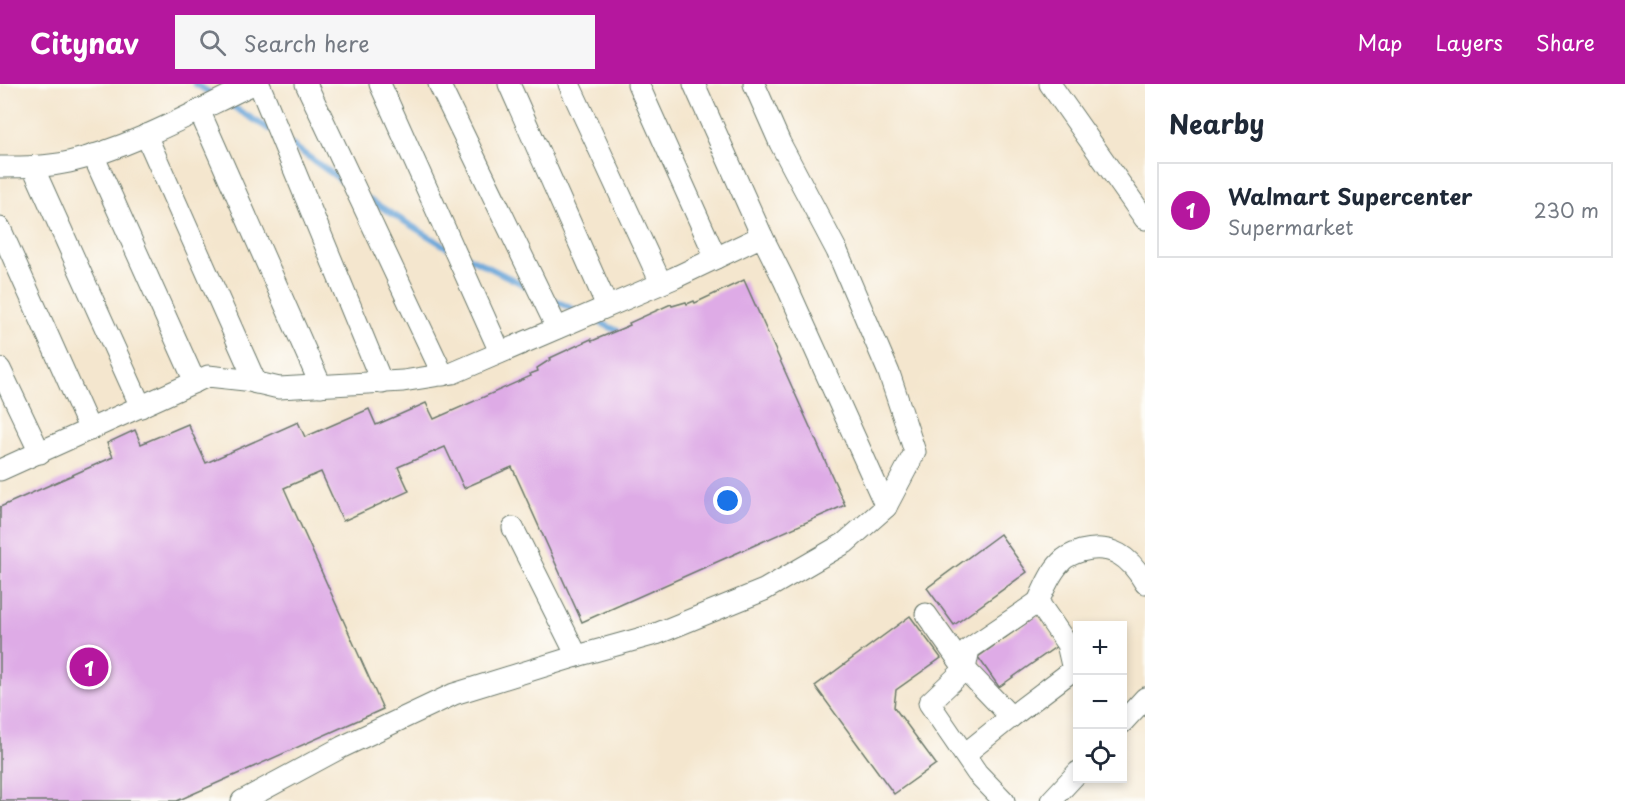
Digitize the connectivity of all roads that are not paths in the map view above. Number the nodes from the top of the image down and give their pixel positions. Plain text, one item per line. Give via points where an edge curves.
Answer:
1 (253, 84) edge
2 (259, 84) edge
3 (306, 84) edge
4 (380, 84) edge
5 (439, 84) edge
6 (509, 84) edge
7 (569, 84) edge
8 (638, 84) edge
9 (694, 84) edge
10 (754, 84) edge
11 (1050, 84) edge
12 (198, 110) junction
13 (146, 135) junction
14 (93, 155) junction
15 (0, 167) edge
16 (33, 167) junction
17 (1145, 219) edge
18 (0, 228) edge
19 (762, 236) junction
20 (716, 258) junction
21 (661, 283) junction
22 (607, 306) junction
23 (557, 328) junction
24 (500, 352) junction
25 (0, 369) edge
26 (443, 375) junction
27 (195, 382) junction
28 (382, 382) junction
29 (256, 383) junction
30 (321, 386) junction
31 (141, 407) junction
32 (90, 430) junction
33 (40, 453) junction
34 (0, 470) edge
35 (886, 507) junction
36 (513, 528) dead end
37 (1145, 583) edge
38 (1038, 602) junction
39 (926, 614) dead end
40 (577, 656) junction
41 (965, 669) junction
42 (1145, 698) edge
43 (1011, 717) junction
44 (1127, 718) edge
45 (965, 754) junction
46 (1073, 776) edge
47 (242, 801) edge
48 (1004, 801) edge
49 (1051, 801) edge

1 - 12 street
2 - 28 street
3 - 26 street
4 - 24 street
5 - 23 street
6 - 22 street
7 - 21 street
8 - 20 street
9 - 19 street
10 - 35 street via 837,251 888,374 915,452
11 - 17 street
12 - 13 street
12 - 30 street
13 - 14 street
13 - 29 street
14 - 16 street
14 - 27 street
15 - 16 street
16 - 31 street
18 - 32 street
19 - 20 street
19 - 35 street
20 - 21 street
21 - 22 street
22 - 23 street
23 - 24 street
24 - 26 street
25 - 33 street
26 - 28 street
27 - 29 street via 208,376
27 - 31 street
28 - 30 street
29 - 30 street via 279,388
31 - 32 street
32 - 33 street
33 - 34 street
35 - 40 street via 845,543 764,590 656,634
36 - 40 street
37 - 38 street via 1137,569 1119,553 1096,548 1062,560
38 - 41 street via 969,649
38 - 43 street via 1067,644 1074,670
39 - 41 street
40 - 47 street via 454,694 342,747
41 - 43 street
41 - 45 street via 929,703
42 - 44 street
43 - 45 street
45 - 48 street via 976,773
46 - 49 street

